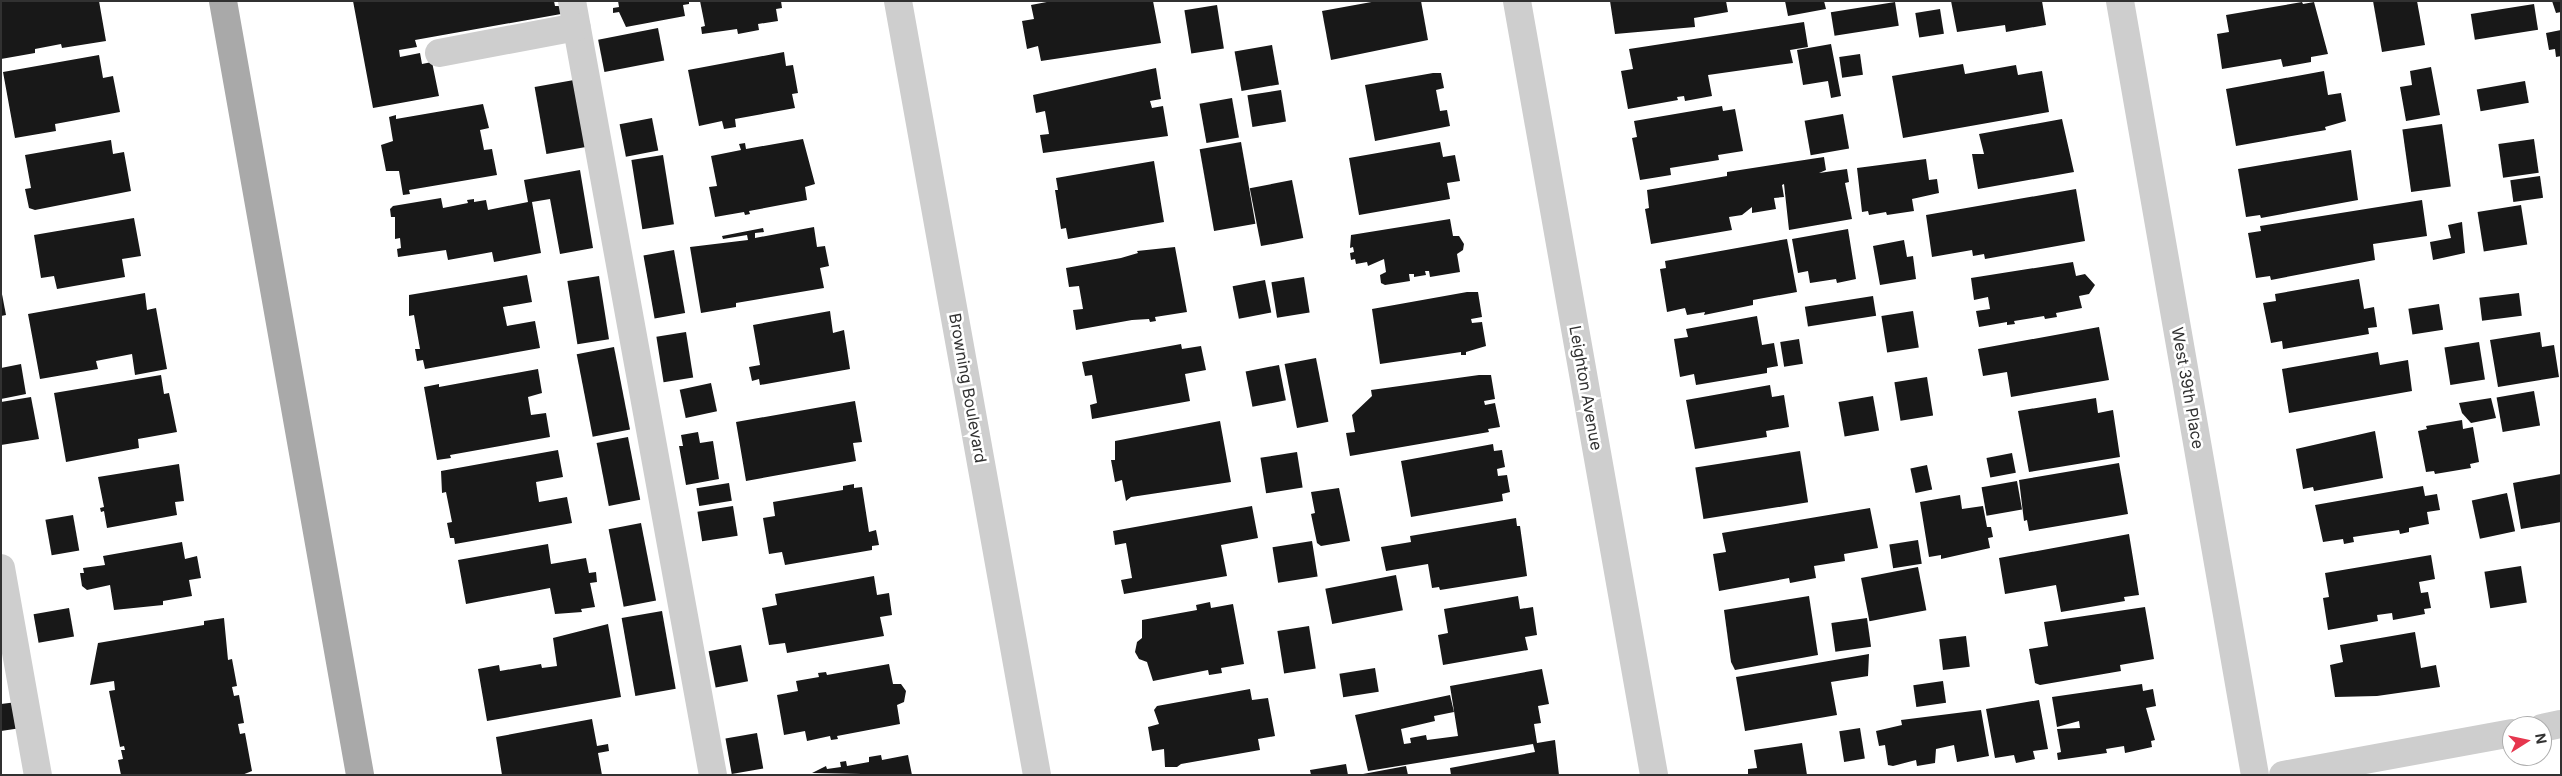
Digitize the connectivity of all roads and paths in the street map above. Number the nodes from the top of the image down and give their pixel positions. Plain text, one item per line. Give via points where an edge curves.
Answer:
1 (222, 1) edge
2 (898, 1) edge
3 (1517, 1) edge
4 (2120, 1) edge
5 (574, 14) edge
6 (439, 53) dead end
7 (1, 568) edge
8 (2502, 735) edge
9 (38, 775) edge
10 (360, 775) edge
11 (713, 775) edge
12 (1037, 775) edge
13 (1654, 775) edge
14 (2256, 775) edge
15 (2284, 775) edge

1 - 10 main road
2 - 12 street, Browning Boulevard
3 - 13 street, Leighton Avenue
4 - 14 street, West 39th Place
5 - 6 street
5 - 11 street
7 - 9 street
8 - 15 street

